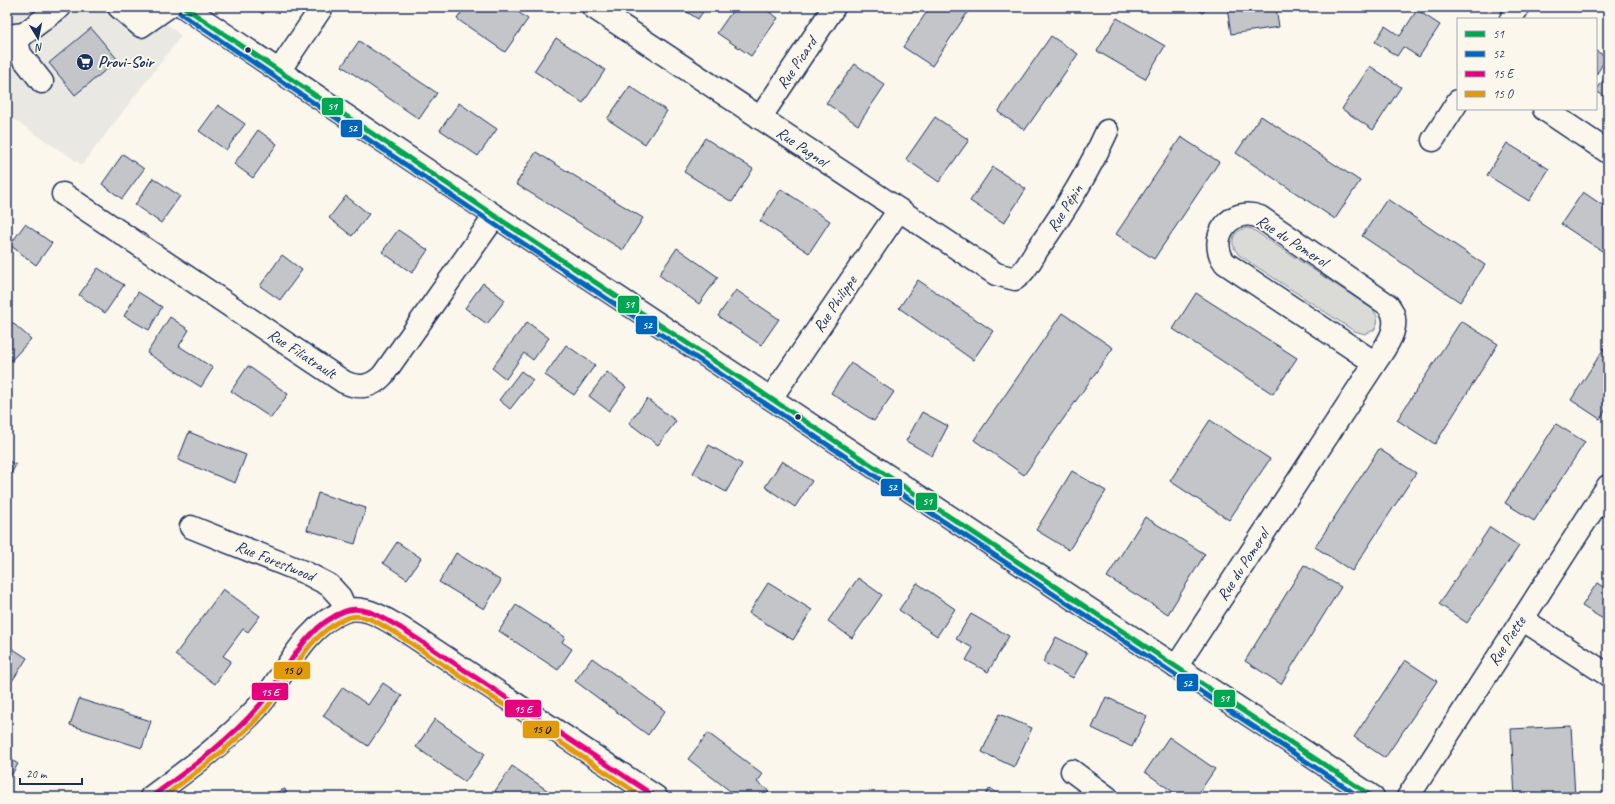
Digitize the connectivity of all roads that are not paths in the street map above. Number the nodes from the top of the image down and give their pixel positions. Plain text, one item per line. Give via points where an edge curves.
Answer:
1 (60, 7) edge
2 (119, 7) edge
3 (168, 7) edge
4 (184, 7) edge
5 (322, 7) edge
6 (593, 7) edge
7 (834, 7) edge
8 (1518, 7) edge
9 (1512, 18) edge
10 (11, 36) edge
11 (279, 71) junction
12 (42, 82) dead end
13 (1457, 103) edge
14 (1545, 110) edge
15 (760, 118) junction
16 (1107, 131) dead end
17 (1433, 140) dead end
18 (1608, 152) edge
19 (63, 194) dead end
20 (899, 210) junction
21 (495, 216) junction
22 (1015, 279) joint
23 (1375, 363) junction
24 (771, 398) junction
25 (1608, 486) edge
26 (191, 527) dead end
27 (346, 610) junction
28 (1522, 619) junction
29 (1176, 667) junction
30 (1608, 675) edge
31 (1072, 771) dead end
32 (152, 797) edge
33 (656, 797) edge
34 (1107, 797) edge
35 (1374, 797) edge
36 (1408, 797) edge

1 - 10 street via 24,34
2 - 3 street via 141,26
4 - 11 street
5 - 11 street
6 - 15 street, Rue Pagnol
7 - 15 street, Rue Picard
8 - 9 street
10 - 12 street via 20,54
11 - 21 street
13 - 17 street
14 - 18 street
15 - 20 street, Rue Pagnol
16 - 22 street, Rue Pépin via 1087,172 1057,223
19 - 21 street, Rue Filiatrault via 344,382 357,387 372,384 383,375
20 - 22 street, Rue Pagnol via 996,274
20 - 24 street, Rue Philippe
21 - 24 street
23 - 23 street, Rue du Pomerol via 1395,327 1393,312 1388,305 1260,217 1239,215 1226,223 1217,244 1220,257 1225,263
23 - 29 street, Rue du Pomerol
24 - 29 street
25 - 28 street, Rue Piette
26 - 27 street, Rue Forestwood via 306,573 329,585 340,597
27 - 32 street via 331,618 313,634 262,702 230,735
27 - 33 street via 363,610 401,628
28 - 30 street
28 - 36 street, Rue Piette
29 - 35 street
31 - 34 street

